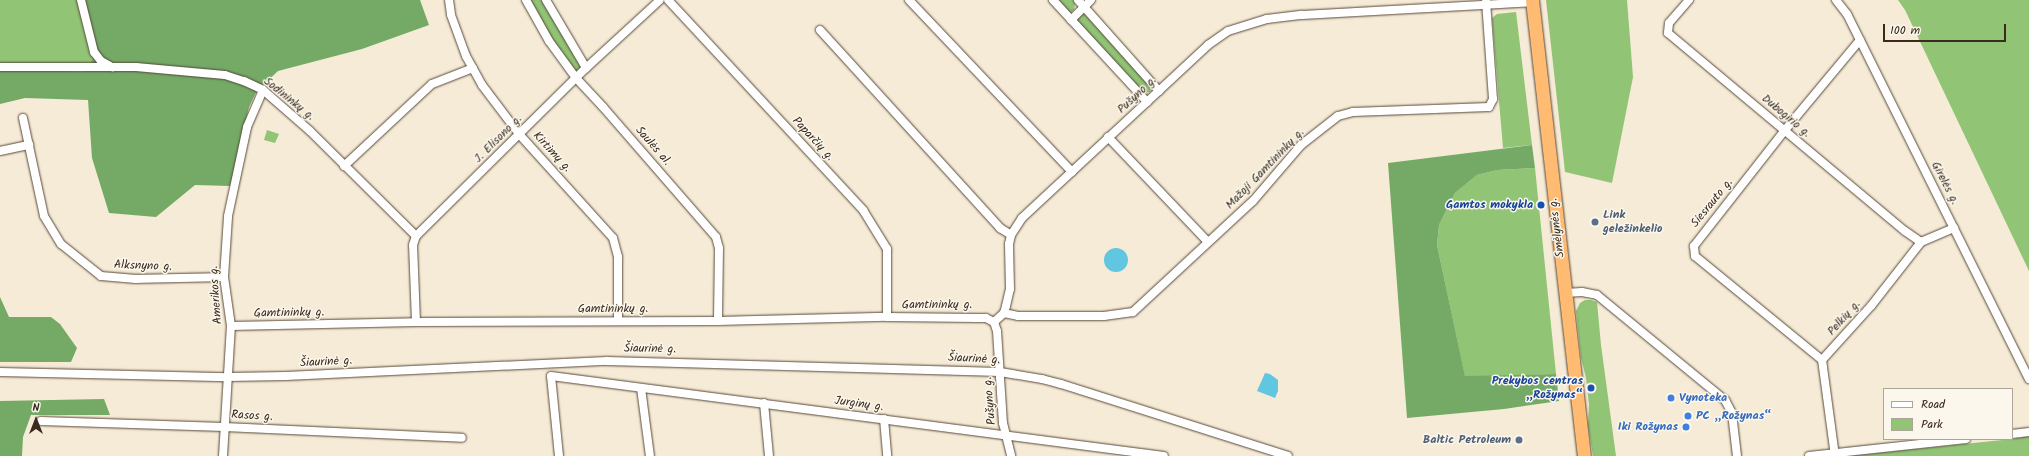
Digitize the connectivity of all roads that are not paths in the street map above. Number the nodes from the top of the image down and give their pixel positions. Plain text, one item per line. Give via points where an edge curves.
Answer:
1 (81, 0) edge
2 (449, 0) edge
3 (526, 0) edge
4 (546, 0) edge
5 (660, 0) edge
6 (668, 0) edge
7 (909, 0) edge
8 (1053, 0) edge
9 (1078, 0) edge
10 (1092, 0) edge
11 (1690, 0) edge
12 (1836, 0) edge
13 (1532, 1) edge
14 (1486, 3) edge
15 (1085, 7) junction
16 (1071, 20) junction
17 (820, 30) dead end
18 (1860, 40) junction
19 (0, 68) edge
20 (113, 68) junction
21 (473, 68) junction
22 (586, 68) junction
23 (576, 78) junction
24 (263, 90) junction
25 (1158, 91) junction
26 (1147, 102) junction
27 (23, 118) dead end
28 (1785, 130) junction
29 (519, 134) junction
30 (1108, 137) junction
31 (29, 145) junction
32 (0, 151) edge
33 (344, 166) junction
34 (1072, 172) junction
35 (1954, 228) junction
36 (1011, 235) junction
37 (416, 236) junction
38 (1208, 242) junction
39 (1921, 242) junction
40 (224, 277) junction
41 (1565, 294) junction
42 (1004, 313) junction
43 (887, 317) junction
44 (618, 321) junction
45 (718, 321) junction
46 (416, 322) junction
47 (994, 322) junction
48 (231, 326) junction
49 (1822, 360) junction
50 (0, 372) edge
51 (1000, 372) junction
52 (228, 376) junction
53 (2029, 379) edge
54 (641, 388) junction
55 (764, 403) junction
56 (884, 419) junction
57 (41, 421) dead end
58 (224, 427) junction
59 (2029, 432) edge
60 (2013, 434) edge
61 (1006, 436) junction
62 (462, 438) dead end
63 (1958, 440) edge
64 (1141, 454) edge
65 (1835, 455) edge
66 (222, 456) edge
67 (559, 456) edge
68 (650, 456) edge
69 (769, 456) edge
70 (887, 456) edge
71 (1011, 456) edge
72 (1164, 456) edge
73 (1288, 456) edge
74 (1584, 456) edge
75 (1737, 456) edge
76 (1809, 456) edge

1 - 20 street via 94,52 101,61
2 - 21 street, Kirtimų g. via 451,15
3 - 23 street, Saulės al. via 549,41
4 - 22 street
5 - 22 street, J. Elisono g.
6 - 43 street, Paparčių g. via 863,210 887,249
7 - 34 street
8 - 16 street
9 - 15 street
10 - 15 street
11 - 28 street, Dubogirio g. via 1669,23 1668,33
12 - 18 street, Girelės g. via 1847,14
13 - 14 street, Pušyno g.
13 - 41 highway, Smėlynės g.
14 - 25 street, Pušyno g. via 1302,15 1252,22 1228,31 1208,44
14 - 38 street, Mažoji Gamtininkų g. via 1493,99 1489,107 1354,112 1338,116 1301,145 1253,201
15 - 16 street
15 - 25 street
16 - 26 street
17 - 36 street via 1000,228
18 - 28 street, Siesrauto g.
18 - 35 street, Girelės g.
19 - 20 street, Sodininkų g.
20 - 24 street, Sodininkų g. via 225,76
21 - 29 street, Kirtimų g. via 482,85
21 - 33 street via 432,84
22 - 23 street, J. Elisono g.
23 - 29 street, J. Elisono g.
23 - 45 street, Saulės al. via 716,237 719,248
24 - 33 street, Sodininkų g. via 310,131
24 - 40 street, Amerikos g. via 247,127 228,216
25 - 26 street, Pušyno g.
26 - 30 street, Pušyno g.
27 - 31 street, Alksnyno g.
28 - 39 street, Dubogirio g.
28 - 49 street, Siesrauto g. via 1697,241 1694,252 1695,256
29 - 37 street, J. Elisono g.
29 - 44 street, Kirtimų g. via 613,238 618,257
30 - 34 street, Pušyno g.
30 - 38 street
31 - 32 street
31 - 40 street, Alksnyno g. via 44,216 61,244 101,276 142,279
33 - 37 street, Sodininkų g.
34 - 36 street, Pušyno g. via 1022,218
35 - 39 street, Pelkių g.
35 - 53 street, Girelės g.
36 - 42 street, Pušyno g. via 1010,289
37 - 46 street via 413,245
38 - 42 street, Mažoji Gamtininkų g. via 1133,312 1104,316 1018,316
39 - 49 street, Pelkių g. via 1871,306
40 - 48 street, Amerikos g.
41 - 74 highway, Smėlynės g.
41 - 75 street via 1582,292 1597,295 1725,400 1732,413
42 - 47 street
43 - 45 street, Gamtininkų g.
43 - 47 street, Gamtininkų g. via 986,318
44 - 45 street, Gamtininkų g.
44 - 46 street, Gamtininkų g.
46 - 48 street, Gamtininkų g.
47 - 51 street, Pušyno g.
48 - 52 street, Amerikos g.
49 - 65 street
50 - 52 street, Šiaurinė g.
51 - 52 street, Šiaurinė g. via 608,361 294,376
51 - 61 street, Pušyno g.
51 - 73 street, Šiaurinė g. via 1061,384
52 - 58 street, Amerikos g.
54 - 55 street, Jurginų g.
54 - 67 street, Jurginų g. via 551,376
54 - 68 street
55 - 56 street, Jurginų g.
55 - 69 street
56 - 61 street, Jurginų g.
56 - 70 street
57 - 58 street, Rasos g.
58 - 62 street, Rasos g.
58 - 66 street, Amerikos g.
59 - 60 street
61 - 64 street, Jurginų g.
61 - 71 street, Pušyno g.
63 - 65 street
64 - 72 street, Jurginų g.
65 - 76 street

